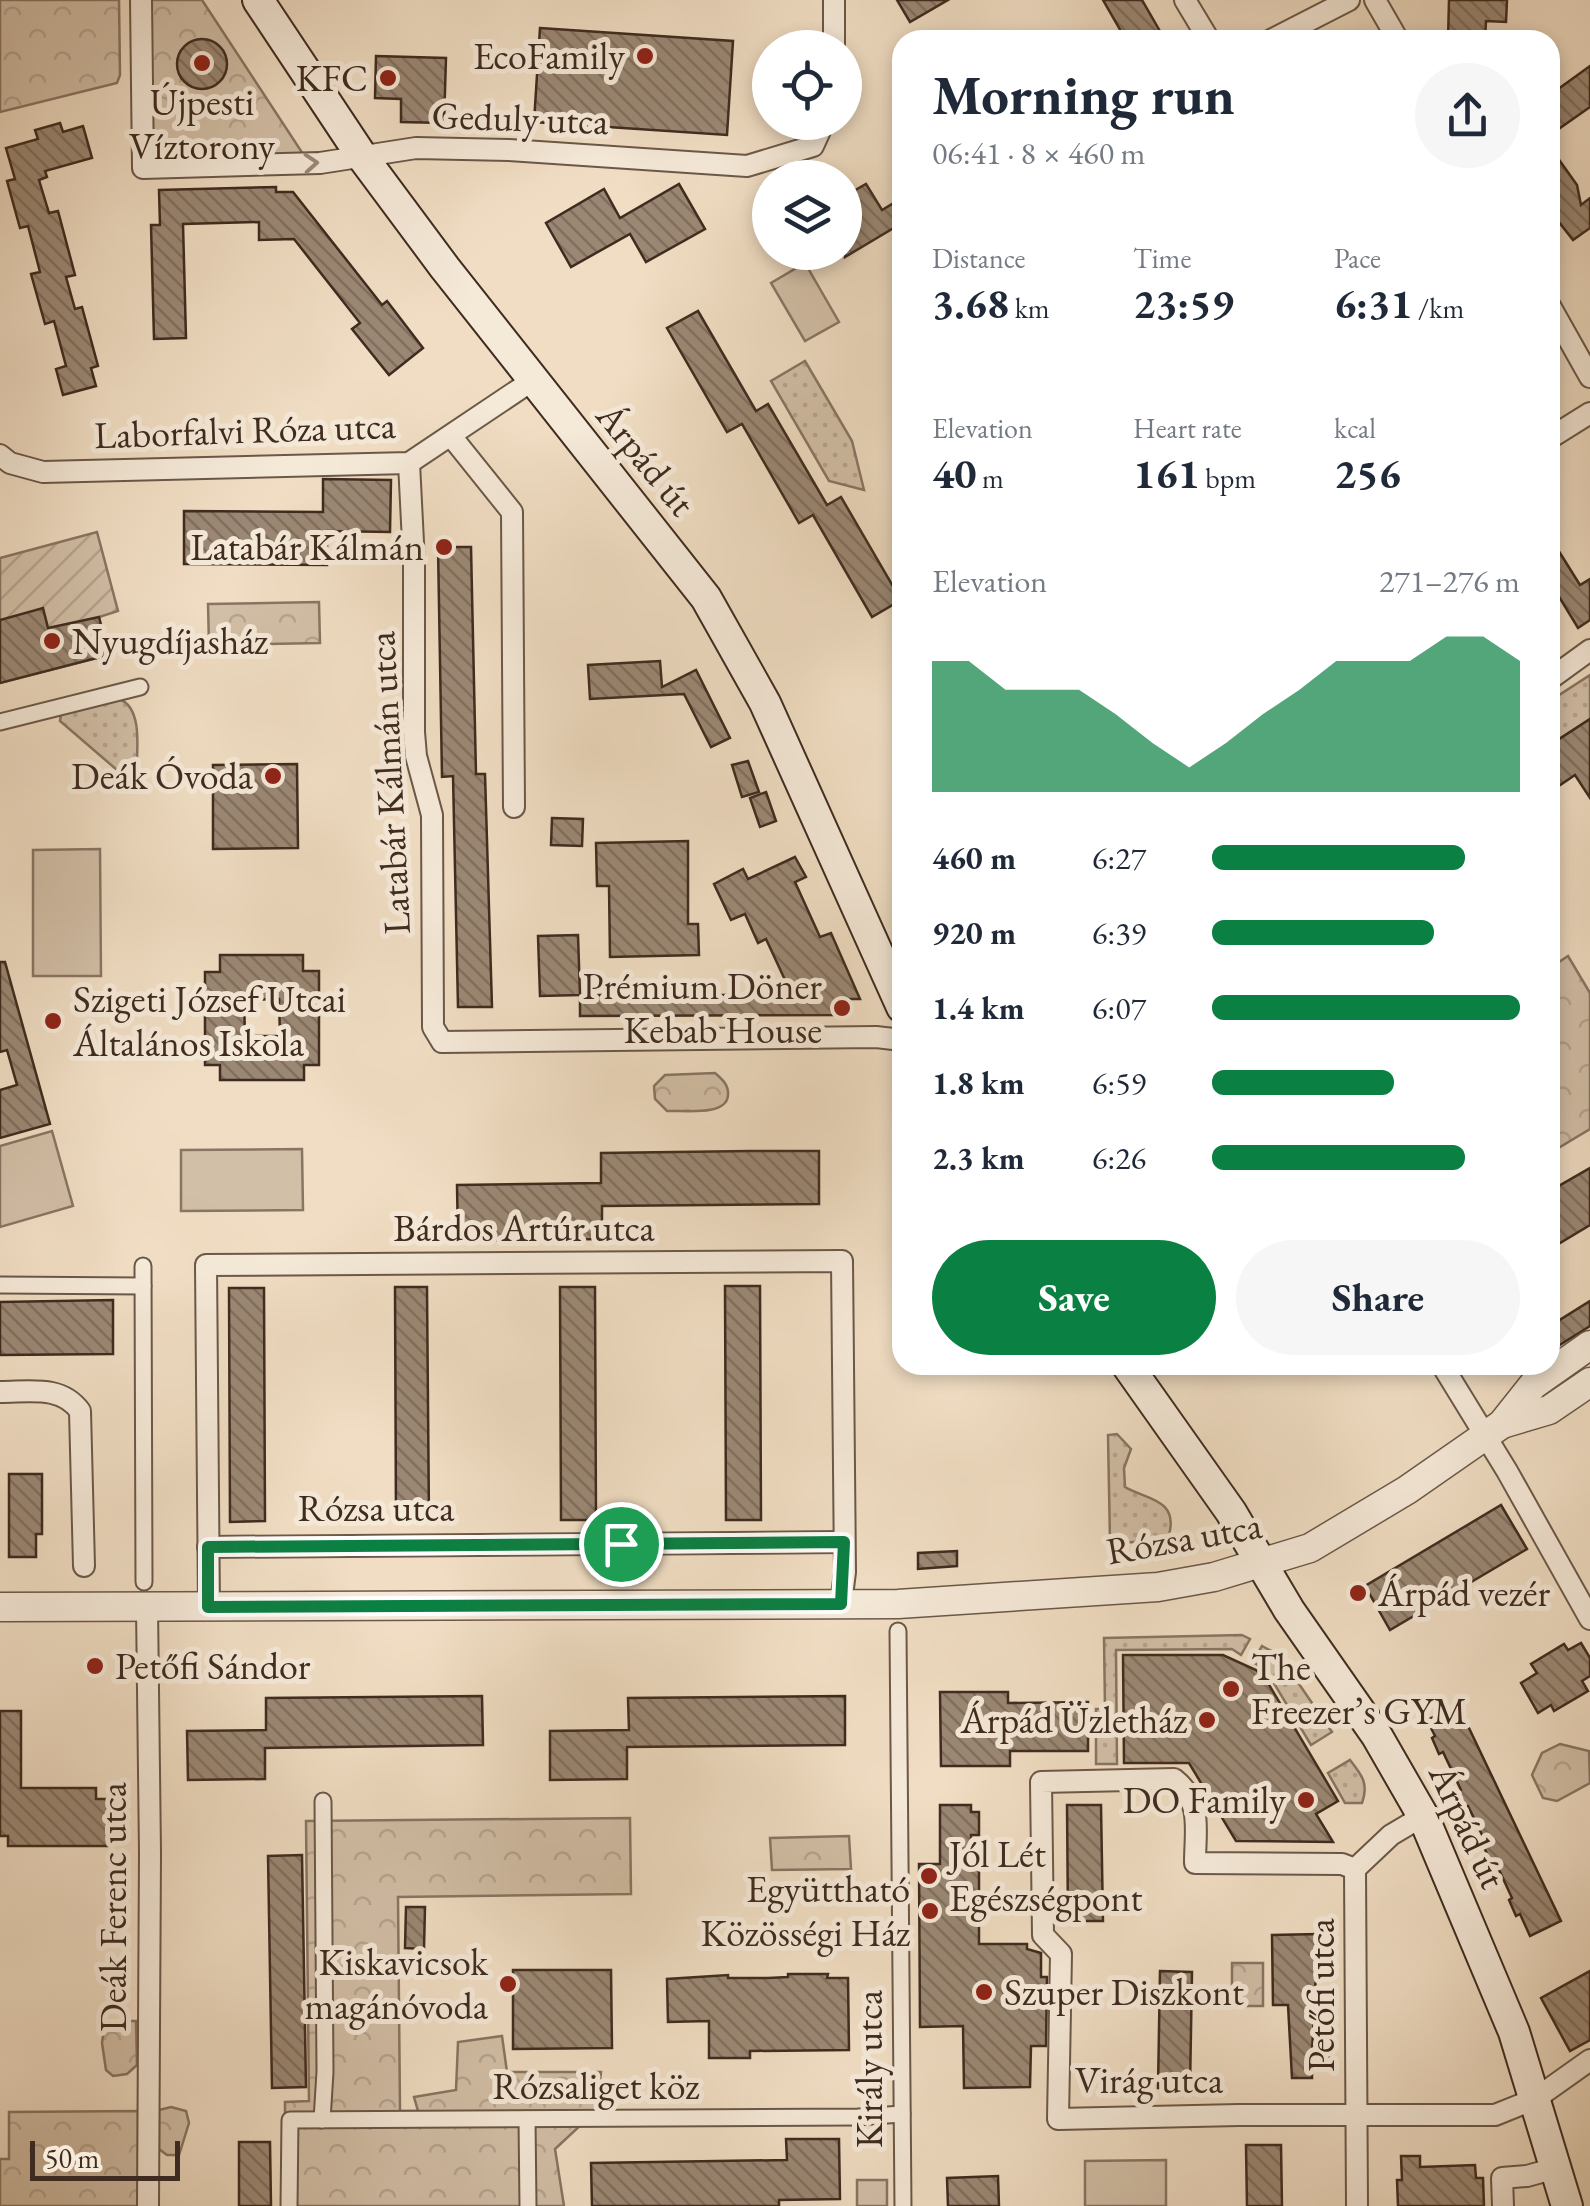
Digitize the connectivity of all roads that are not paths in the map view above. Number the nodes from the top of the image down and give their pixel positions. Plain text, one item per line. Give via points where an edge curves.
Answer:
1 (141, 0) edge
2 (258, 0) edge
3 (834, 0) edge
4 (1185, 0) edge
5 (1350, 0) edge
6 (1375, 0) edge
7 (834, 30) edge
8 (1203, 30) edge
9 (1291, 30) edge
10 (1392, 30) edge
11 (816, 140) edge
12 (361, 155) junction
13 (1560, 324) edge
14 (1590, 378) edge
15 (533, 380) junction
16 (1590, 413) edge
17 (1560, 432) edge
18 (451, 436) junction
19 (0, 456) edge
20 (410, 463) junction
21 (1590, 650) edge
22 (1560, 671) edge
23 (140, 686) dead end
24 (0, 722) edge
25 (514, 807) dead end
26 (892, 985) edge
27 (892, 1039) edge
28 (143, 1266) dead end
29 (0, 1285) edge
30 (143, 1286) junction
31 (1590, 1345) edge
32 (1560, 1367) edge
33 (1134, 1375) edge
34 (1450, 1375) edge
35 (1548, 1375) edge
36 (1590, 1382) edge
37 (0, 1392) edge
38 (1494, 1430) junction
39 (844, 1542) junction
40 (208, 1547) junction
41 (1263, 1564) junction
42 (84, 1566) dead end
43 (146, 1595) junction
44 (841, 1604) junction
45 (208, 1607) junction
46 (0, 1608) edge
47 (1590, 1619) edge
48 (898, 1631) dead end
49 (323, 1801) dead end
50 (1423, 1816) junction
51 (1356, 1869) junction
52 (1590, 2060) edge
53 (1535, 2099) junction
54 (902, 2114) junction
55 (1358, 2116) junction
56 (528, 2119) junction
57 (322, 2120) junction
58 (1556, 2168) junction
59 (148, 2206) edge
60 (289, 2206) edge
61 (528, 2206) edge
62 (902, 2206) edge
63 (1357, 2206) edge
64 (1503, 2206) edge
65 (1567, 2206) edge

1 -> 12 street via 143,168 320,163
2 - 12 main road, Árpád út
3 - 7 street
4 - 8 street
5 - 9 street
6 - 10 street
11 - 12 street, Geduly utca via 747,166 444,148
12 - 15 main road, Árpád út
13 - 14 street
15 - 18 street, Laborfalvi Róza utca
15 - 26 main road, Árpád út via 706,598 764,703
16 - 17 street
18 - 20 street, Laborfalvi Róza utca
18 - 25 street via 512,512
19 - 20 street, Laborfalvi Róza utca via 43,472
20 - 27 street, Latabár Kálmán utca via 414,732 432,815 436,1038
21 - 22 street
23 - 24 street
28 - 30 street, Deák Ferenc utca
29 - 30 street
30 - 43 street, Deák Ferenc utca
31 - 32 street, Rózsa utca
33 - 41 main road, Árpád út
34 - 38 street
35 - 38 street, Rózsa utca
36 - 38 street, Rózsa utca via 1549,1410
37 - 42 street via 58,1392 80,1411
38 - 41 street, Rózsa utca via 1333,1535
38 - 47 street
39 - 40 street, Rózsa utca
39 - 40 street, Bárdos Artúr utca via 842,1261 206,1265
39 - 44 street
40 - 45 street
41 - 44 street, Rózsa utca via 1104,1592
41 - 50 main road, Árpád út
43 - 45 street, Rózsa utca
43 - 46 street, Rózsa utca
43 - 59 street, Deák Ferenc utca
44 - 45 street, Rózsa utca
48 - 54 street, Király utca
49 - 57 street
50 - 51 street, Petőfi utca
50 - 53 main road, Árpád út via 1514,2032
51 - 55 street, Petőfi utca
51 - 55 street, Virág utca via 1195,1863 1196,1809 1174,1779 1041,1782 1043,1935 1060,1954 1058,2119
52 - 53 street, Virág utca
53 - 55 street, Virág utca via 1495,2115
53 - 58 main road, Árpád út
54 - 56 street, Rózsaliget köz
54 - 62 street, Király utca
55 - 63 street, Petőfi utca
56 - 57 street, Rózsaliget köz
56 - 61 street
57 - 60 street, Rózsaliget köz via 290,2120
58 - 64 street via 1502,2178
58 - 65 main road, Árpád út

